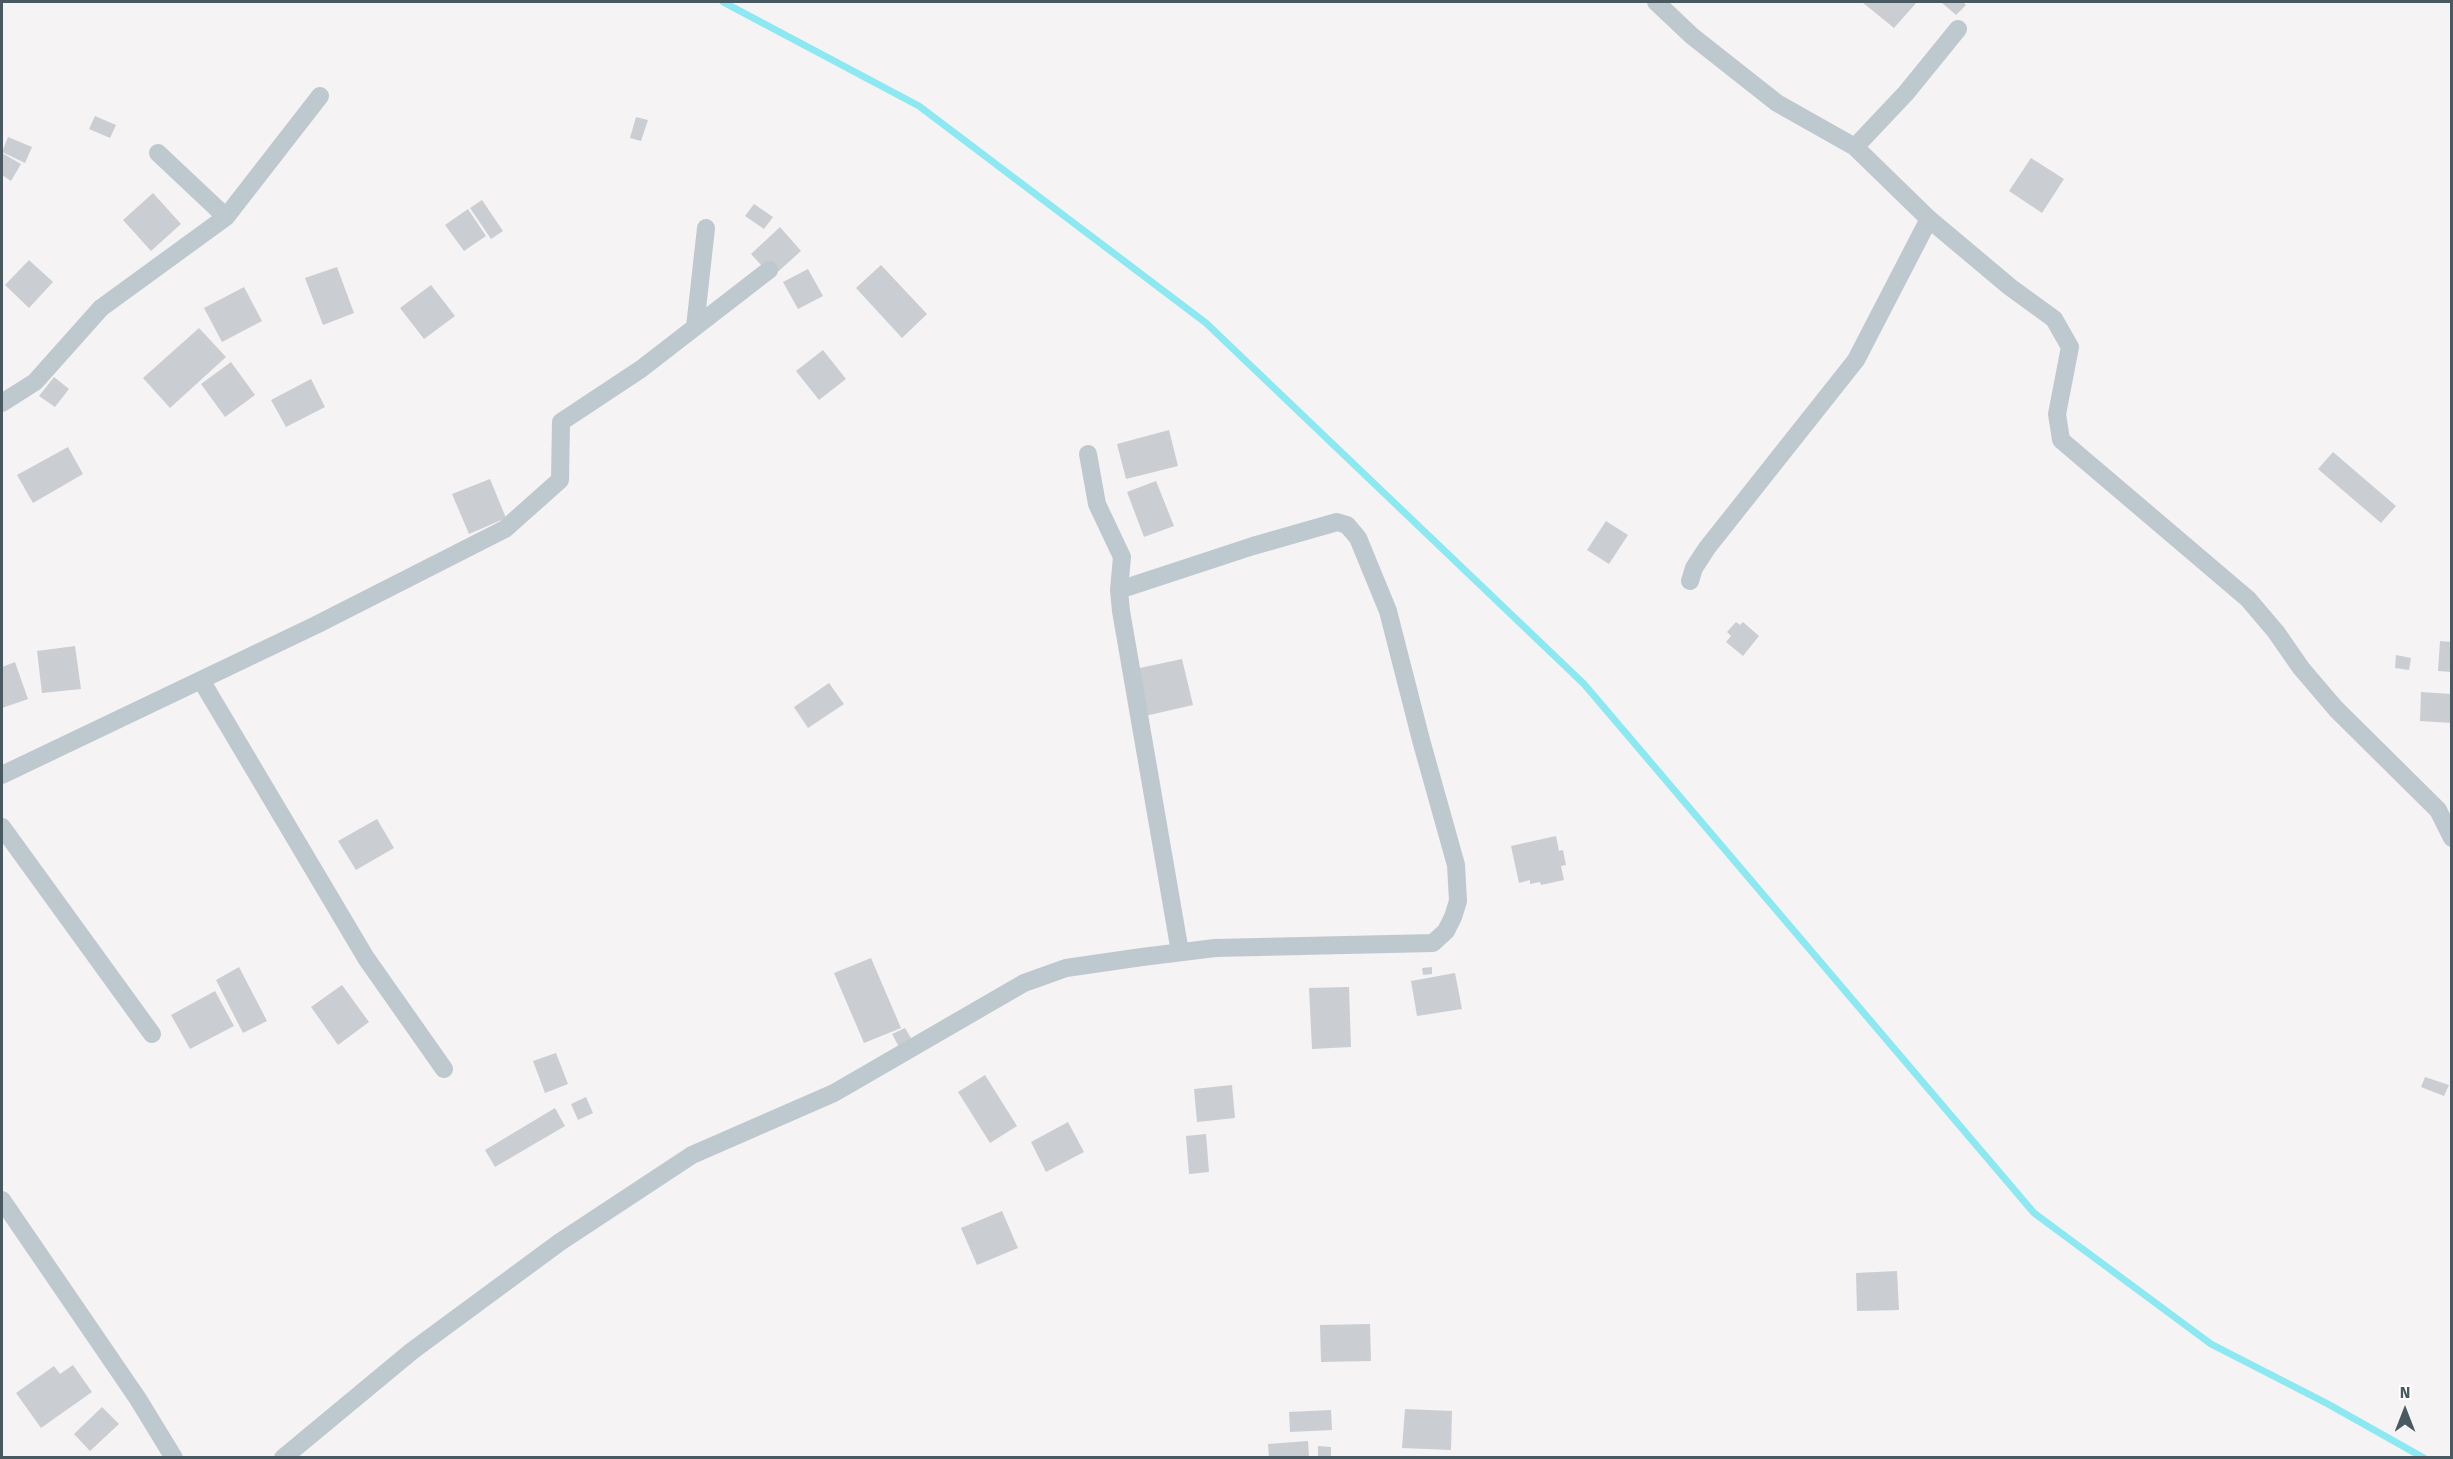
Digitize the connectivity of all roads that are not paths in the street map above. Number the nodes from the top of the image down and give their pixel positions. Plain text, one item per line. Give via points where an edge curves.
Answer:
1 (1656, 2) edge
2 (1958, 29) dead end
3 (320, 96) dead end
4 (1855, 147) junction
5 (158, 153) dead end
6 (226, 216) junction
7 (1929, 219) junction
8 (706, 228) dead end
9 (769, 270) dead end
10 (695, 327) junction
11 (2, 404) edge
12 (1088, 454) dead end
13 (1690, 581) dead end
14 (1119, 590) junction
15 (201, 680) junction
16 (2, 775) edge
17 (2, 827) edge
18 (2451, 838) edge
19 (1180, 952) junction
20 (153, 1034) dead end
21 (444, 1069) dead end
22 (2, 1200) edge
23 (174, 1458) edge
24 (283, 1458) edge

1 - 4 street via 1692,36 1777,103
2 - 4 street
3 - 6 street
4 - 7 street
5 - 6 street
6 - 11 street via 101,308 35,382
7 - 13 street via 1856,360 1707,548
7 - 18 street via 2054,319 2070,347 2057,414 2061,440 2248,599 2329,701 2438,810
8 - 10 street
9 - 10 street
10 - 15 street via 641,369 561,422 560,480 505,529
12 - 14 street via 1097,504 1122,557
14 - 19 street
14 - 19 street via 1337,522 1347,525 1358,538 1388,611 1456,865 1458,901 1454,917 1433,943
15 - 16 street
15 - 21 street via 366,958
17 - 20 street
19 - 24 street via 1066,968 1024,983 834,1092 692,1155 560,1242 412,1351
22 - 23 street

